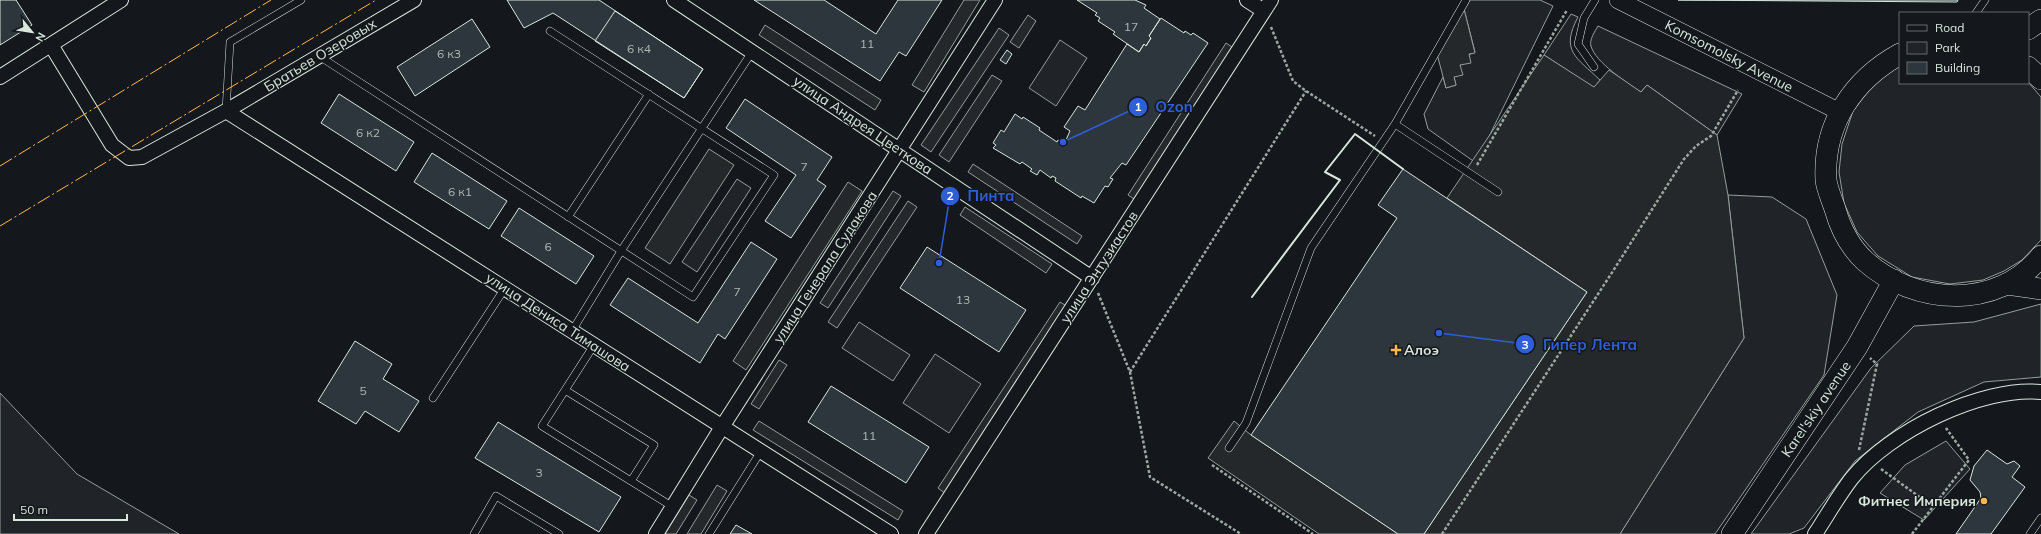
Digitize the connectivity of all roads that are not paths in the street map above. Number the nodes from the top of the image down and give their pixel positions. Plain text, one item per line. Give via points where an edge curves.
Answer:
1 (121, 0) edge
2 (301, 0) edge
3 (414, 0) edge
4 (674, 0) edge
5 (995, 0) edge
6 (1247, 0) edge
7 (1466, 0) edge
8 (1595, 0) edge
9 (1618, 0) edge
10 (1985, 0) edge
11 (1268, 6) edge
12 (1977, 12) edge
13 (2041, 20) edge
14 (2029, 28) edge
15 (550, 31) dead end
16 (51, 45) junction
17 (752, 52) junction
18 (1899, 55) edge
19 (318, 56) junction
20 (1594, 67) dead end
21 (2029, 68) edge
22 (0, 77) edge
23 (2041, 79) edge
24 (649, 94) junction
25 (226, 111) junction
26 (1840, 112) junction
27 (1395, 124) junction
28 (702, 128) junction
29 (900, 150) junction
30 (1498, 192) dead end
31 (568, 217) junction
32 (621, 251) junction
33 (2041, 256) edge
34 (1092, 278) junction
35 (1894, 280) junction
36 (2007, 284) junction
37 (504, 288) junction
38 (2041, 289) edge
39 (572, 331) junction
40 (594, 345) junction
41 (565, 390) junction
42 (2041, 392) edge
43 (433, 398) dead end
44 (722, 427) junction
45 (1228, 448) dead end
46 (760, 451) junction
47 (631, 481) junction
48 (673, 507) junction
49 (2041, 518) edge
50 (1816, 533) edge
51 (474, 534) edge
52 (559, 534) edge
53 (656, 534) edge
54 (709, 534) edge
55 (890, 534) edge
56 (926, 534) edge
57 (1732, 534) edge
58 (2030, 534) edge

1 - 16 street
2 - 25 lane via 230,42
3 - 19 street, Братьев Озеровых
4 - 17 street, улица Андрея Цветкова
5 - 29 street, улица Генерала Судакова
6 - 11 street
7 - 27 lane
8 - 20 lane via 1584,18 1578,44
9 - 26 street, Komsomolsky Avenue
10 - 12 lane
11 - 34 street, улица Энтузиастов
13 - 14 main road
15 - 24 lane
16 - 22 street
16 - 25 street, Братьев Озеровых via 112,145 129,158 142,157
17 - 28 lane
17 - 29 street, улица Андрея Цветкова
18 - 26 main road via 1863,79
19 - 25 street, Братьев Озеровых
19 - 31 lane
21 - 23 main road
24 - 28 lane
24 - 31 lane
25 - 37 street, улица Дениса Тимашова
26 - 35 main road via 1827,155 1826,181 1841,230 1864,260
27 - 30 lane
27 - 45 lane via 1312,248 1246,423
28 - 32 lane
28 - 32 lane via 774,175 693,297
29 - 34 street, улица Андрея Цветкова
29 - 44 street, улица Генерала Судакова
31 - 32 lane
32 - 39 lane
33 - 36 main road via 2032,267
34 - 56 street, улица Энтузиастов
35 - 36 main road via 1926,294 1962,296 1980,294
35 - 57 main road, Karel'skiy avenue via 1857,347
36 - 38 main road
37 - 39 street, улица Дениса Тимашова
37 - 43 lane
39 - 40 street, улица Дениса Тимашова
40 - 41 lane
40 - 44 street, улица Дениса Тимашова
41 - 47 lane via 542,426
41 - 47 lane via 654,445
42 - 50 street via 1997,396 1972,402 1937,416 1904,434 1853,478
44 - 46 street, улица Дениса Тимашова
44 - 48 street, улица Генерала Судакова
46 - 54 lane
46 - 55 street, улица Дениса Тимашова
47 - 48 lane
48 - 53 street, улица Генерала Судакова
49 - 58 lane
51 - 52 lane via 496,496

